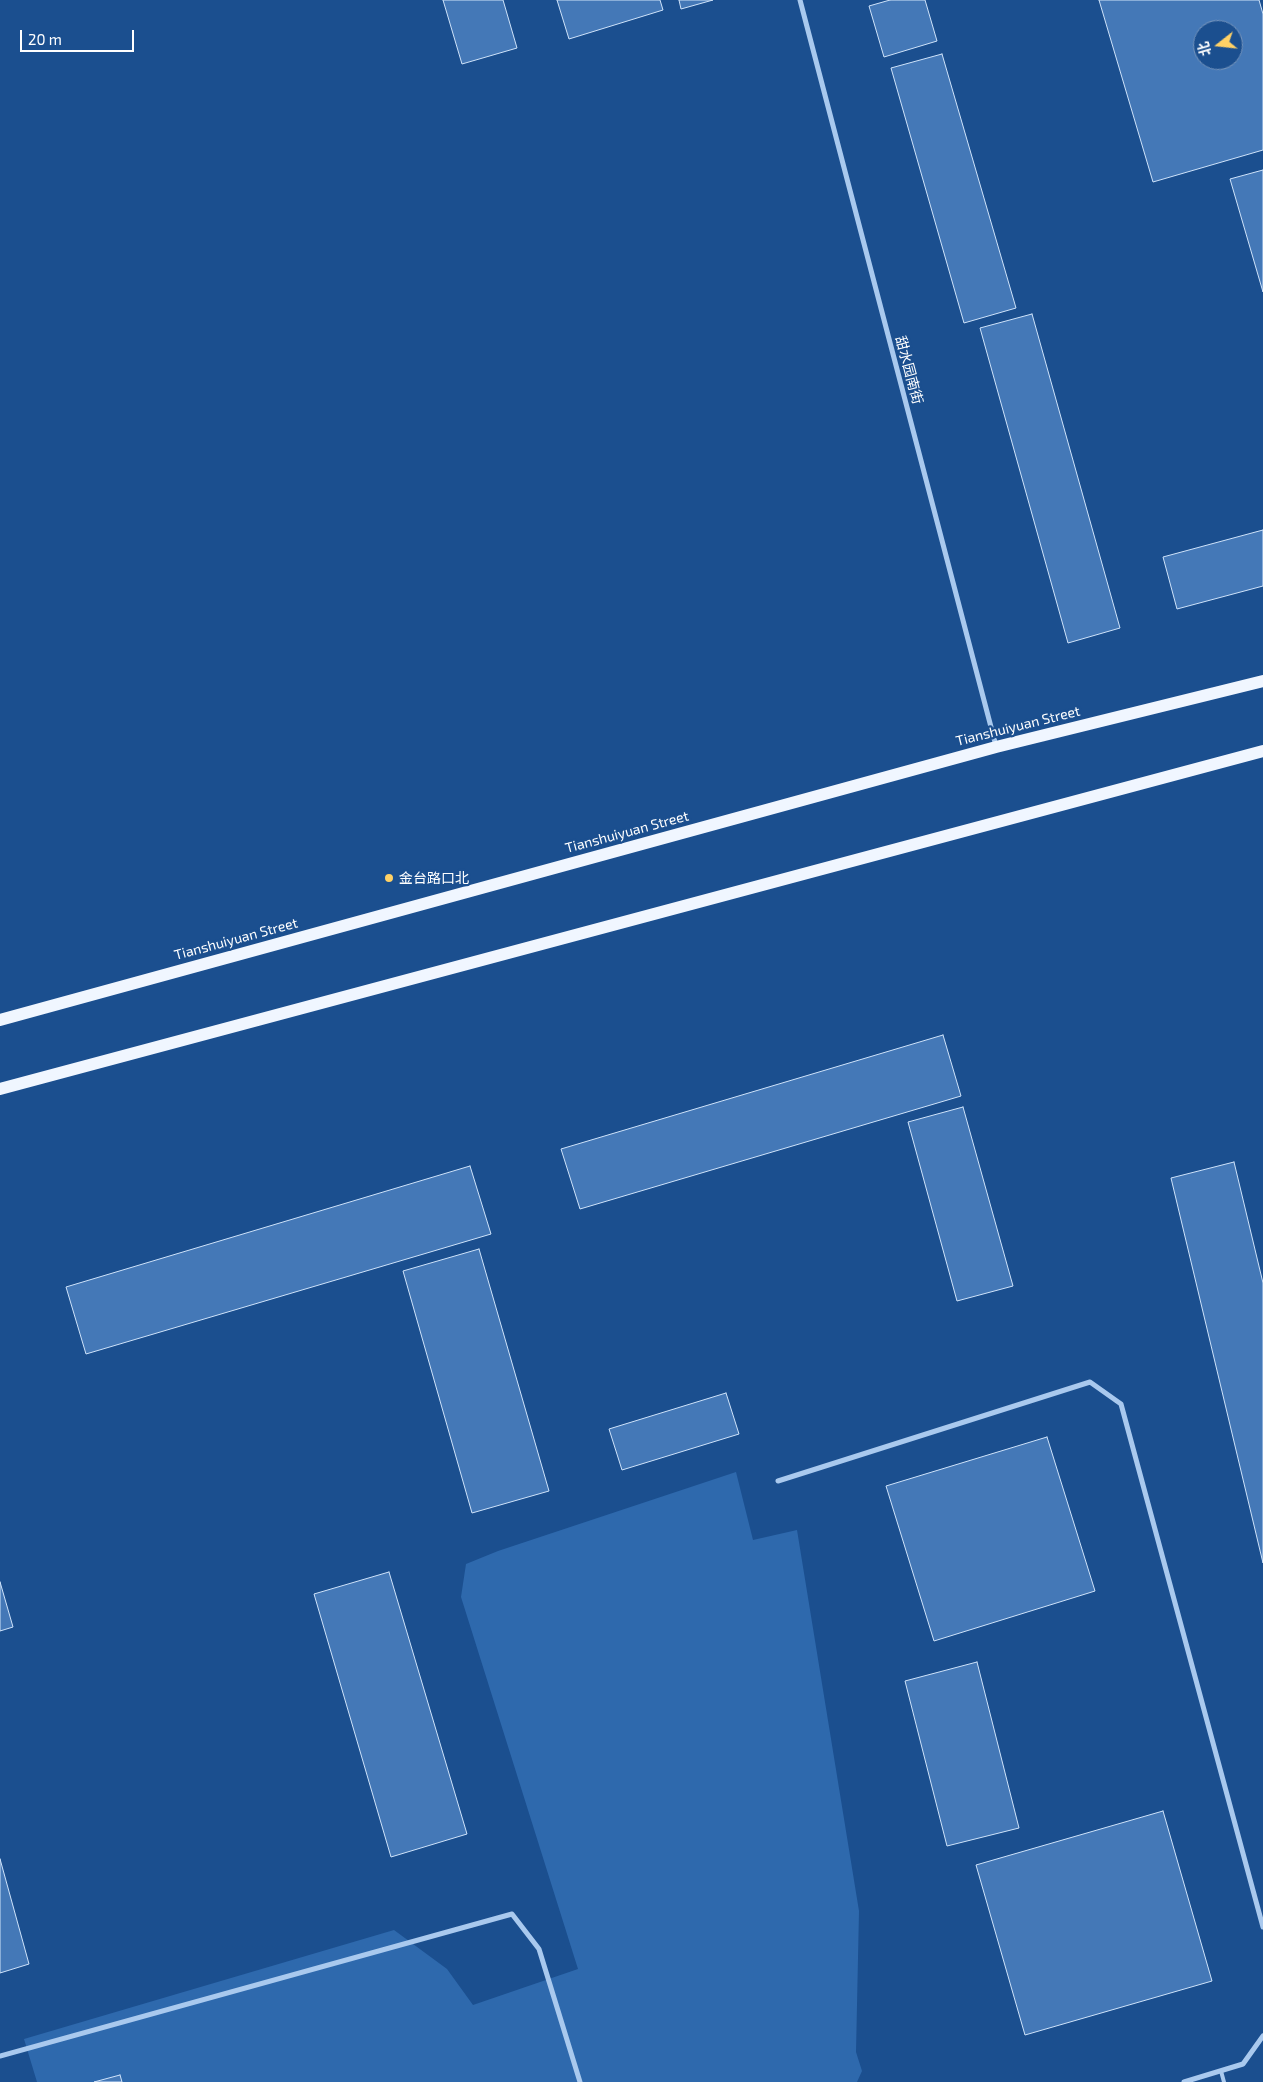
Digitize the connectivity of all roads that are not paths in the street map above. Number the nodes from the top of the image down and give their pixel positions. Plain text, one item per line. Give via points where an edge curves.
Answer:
1 (800, 0) edge
2 (1263, 681) edge
3 (996, 747) junction
4 (1263, 751) edge
5 (0, 1020) edge
6 (0, 1089) edge
7 (778, 1481) dead end
8 (1263, 1927) edge
9 (1263, 2036) edge
10 (0, 2056) edge
11 (1221, 2071) junction
12 (580, 2082) edge
13 (1184, 2082) edge
14 (1224, 2082) edge

1 - 3 street, 甜水园南街
2 - 3 main road, Tianshuiyuan Street
3 - 5 main road, Tianshuiyuan Street
4 - 6 main road
7 - 8 street via 1090,1382 1121,1404
9 - 11 street via 1243,2064
10 - 12 street via 512,1914 539,1949
11 - 13 street
11 - 14 lane

